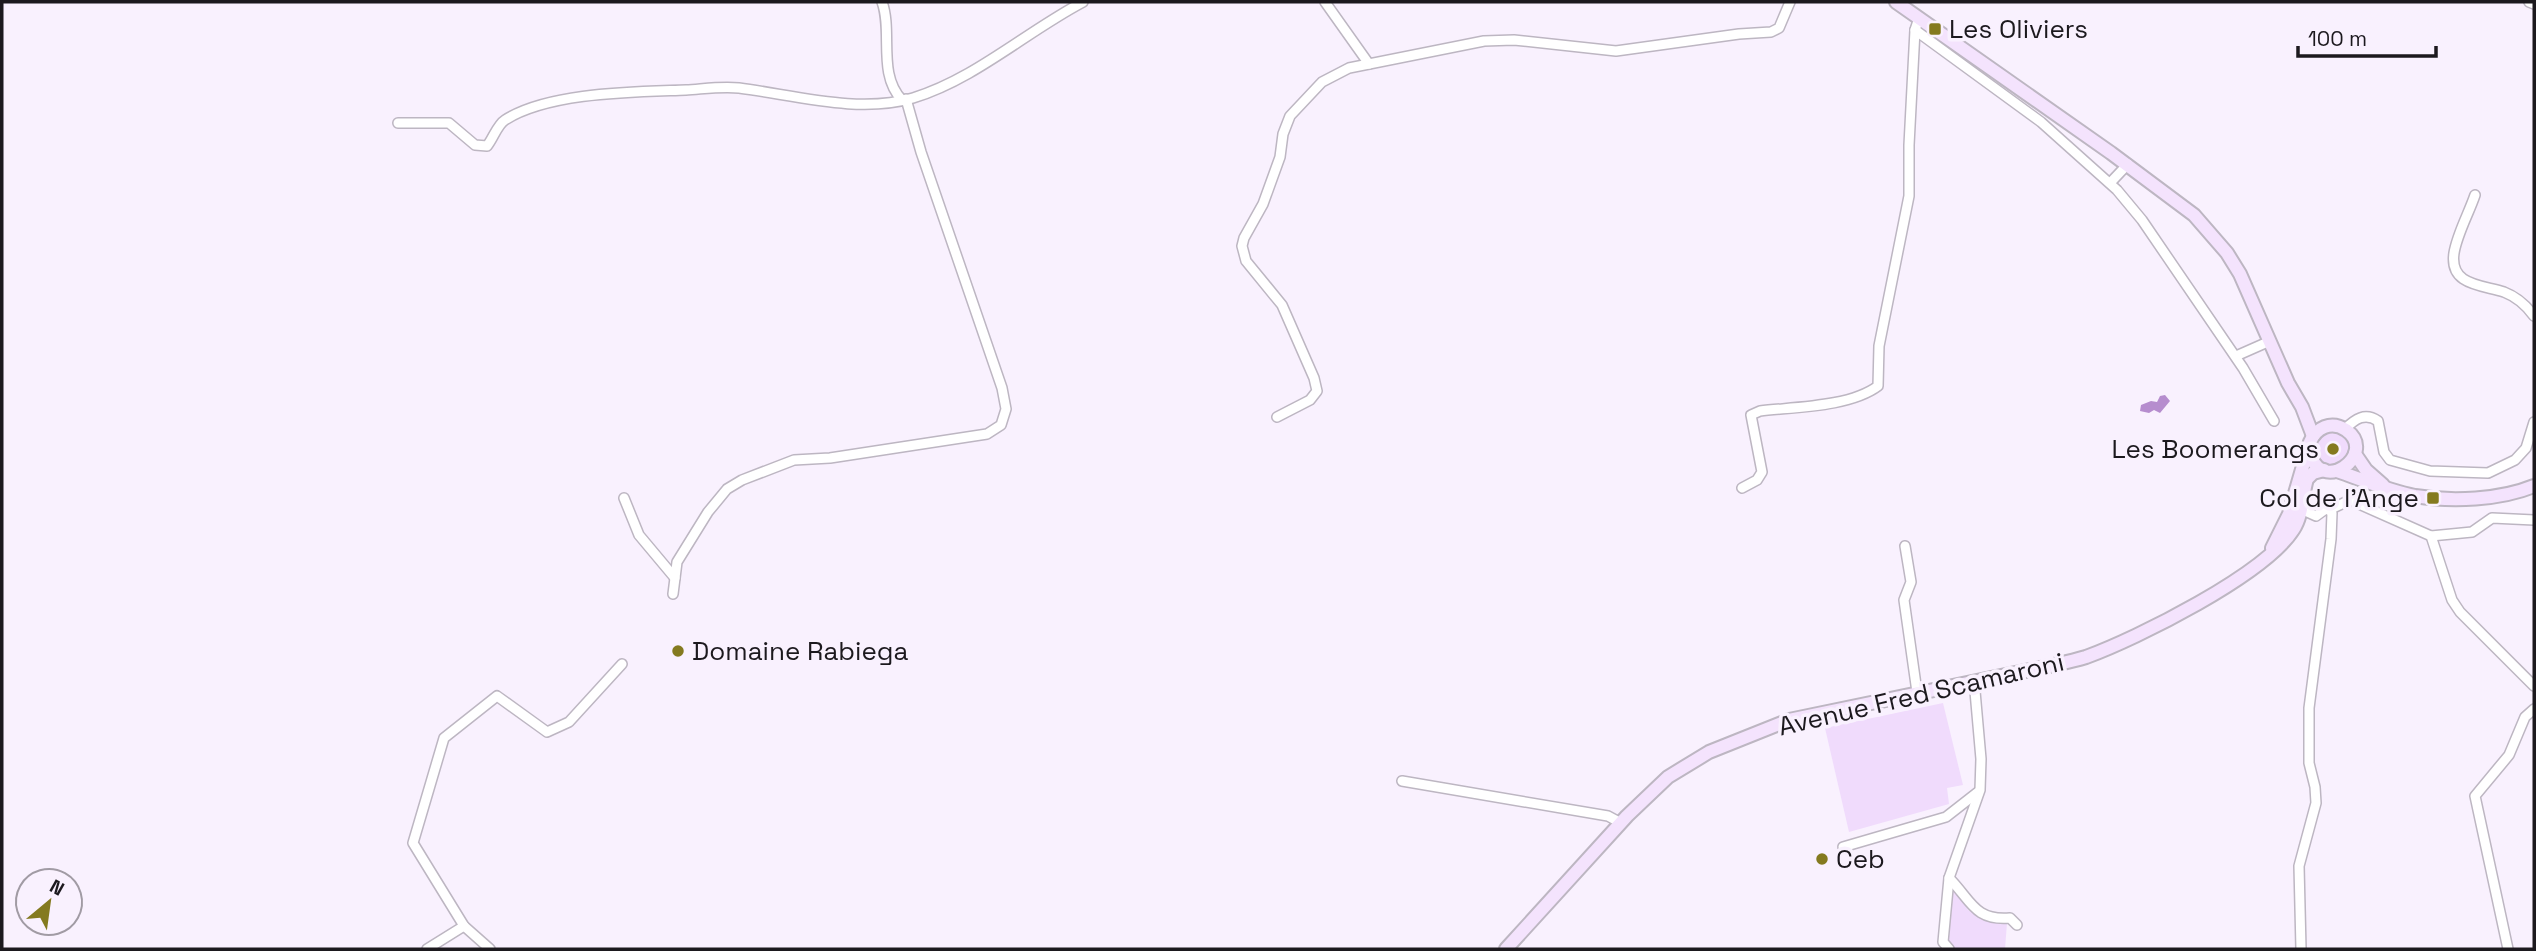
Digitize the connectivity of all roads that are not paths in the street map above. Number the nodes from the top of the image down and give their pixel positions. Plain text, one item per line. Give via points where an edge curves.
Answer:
1 (882, 2) edge
2 (1083, 2) edge
3 (1325, 2) edge
4 (1790, 2) edge
5 (1896, 2) edge
6 (2529, 2) edge
7 (2534, 4) edge
8 (1917, 24) junction
9 (1369, 64) junction
10 (904, 99) junction
11 (398, 123) dead end
12 (2128, 164) junction
13 (2109, 183) junction
14 (2475, 195) dead end
15 (2534, 316) edge
16 (2270, 341) junction
17 (2236, 356) junction
18 (2302, 407) junction
19 (1277, 417) dead end
20 (2274, 422) dead end
21 (2534, 422) edge
22 (2331, 425) junction
23 (2345, 429) junction
24 (2311, 442) junction
25 (2355, 454) junction
26 (2331, 470) junction
27 (2295, 486) junction
28 (2534, 486) edge
29 (1742, 488) dead end
30 (2387, 488) junction
31 (624, 498) dead end
32 (2331, 509) junction
33 (2300, 511) junction
34 (2534, 520) edge
35 (2431, 537) junction
36 (1905, 546) dead end
37 (2269, 555) junction
38 (675, 578) junction
39 (673, 594) dead end
40 (622, 664) dead end
41 (1974, 680) junction
42 (2534, 686) edge
43 (1917, 692) junction
44 (2534, 709) edge
45 (1402, 781) dead end
46 (1980, 790) junction
47 (1621, 823) junction
48 (1843, 847) dead end
49 (1949, 878) junction
50 (2017, 925) dead end
51 (464, 926) junction
52 (1943, 947) edge
53 (427, 949) edge
54 (490, 949) edge
55 (1506, 949) edge
56 (2301, 949) edge
57 (2508, 949) edge

1 - 10 street via 886,56 895,92
2 - 10 street via 961,78
3 - 9 street
4 - 9 street via 1779,28 1771,32 1616,51 1484,41
5 - 8 main road
6 - 7 street
8 - 12 main road
8 - 13 street
8 - 29 street via 1909,196 1879,346 1878,386 1866,395 1751,415 1762,472
9 - 19 street via 1322,82 1290,116 1263,204 1244,238 1246,261 1282,305 1317,391 1310,400
10 - 11 street via 873,104 737,88 565,99 501,122 487,146 475,145 449,123
10 - 38 street via 1002,388 1006,408 1001,425 987,434 794,460 742,480 727,489 708,512 677,562
12 - 13 street
12 - 16 main road via 2194,215 2227,253
13 - 17 street via 2141,220
14 - 15 street via 2454,254 2457,272 2466,282 2507,293
16 - 17 street
16 - 18 main road
17 - 20 street
18 - 22 main road
18 - 24 main road
21 - 23 street via 2526,448 2515,460 2488,473 2430,471 2390,460 2378,421 2372,417 2357,419
22 - 23 main road
22 - 24 main road via 2320,428
23 - 25 main road via 2354,440
24 - 26 main road via 2313,461
24 - 27 main road, Avenue Fred Scamaroni
25 - 26 main road via 2348,465
25 - 30 main road
26 - 30 main road
26 - 33 main road, Avenue Fred Scamaroni via 2313,473 2307,479
27 - 33 street
27 - 37 main road, Avenue Fred Scamaroni via 2289,514
28 - 30 main road via 2519,492 2450,498
31 - 38 street via 639,535
32 - 33 street via 2316,516
32 - 35 street via 2350,500
32 - 56 street via 2309,708 2309,764 2316,803 2299,866
33 - 37 main road, Avenue Fred Scamaroni via 2295,528
34 - 35 street via 2492,518 2472,532
35 - 42 street via 2460,612
36 - 43 street via 1910,582 1904,600
37 - 41 main road, Avenue Fred Scamaroni via 2227,586 2124,641 2084,657
38 - 39 street
40 - 51 street via 569,722 547,732 497,696 444,738 413,843
41 - 43 main road, Avenue Fred Scamaroni
41 - 46 street
43 - 47 main road, Avenue Fred Scamaroni via 1789,720 1731,742 1668,776
44 - 57 street via 2525,717 2508,755 2475,796
45 - 47 street via 1608,816
46 - 48 street via 1946,817
46 - 49 street
47 - 55 main road, Avenue Fred Scamaroni
49 - 50 street via 1972,906 1994,920 2010,918
49 - 52 street
51 - 53 street
51 - 54 street

